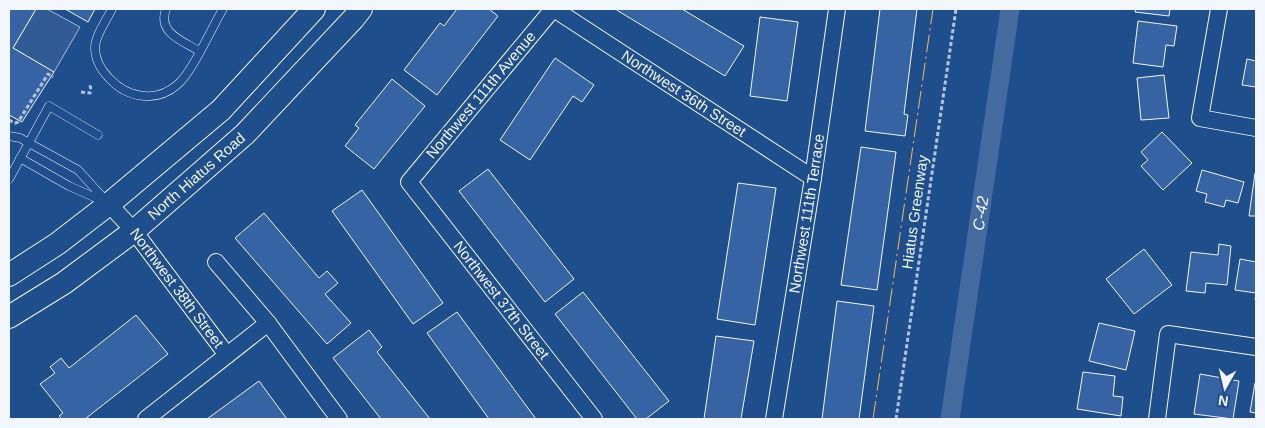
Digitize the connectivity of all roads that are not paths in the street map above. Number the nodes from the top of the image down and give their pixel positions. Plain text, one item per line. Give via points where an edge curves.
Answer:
1 (112, 9) edge
2 (166, 9) edge
3 (222, 9) edge
4 (314, 9) edge
5 (361, 9) edge
6 (554, 9) edge
7 (836, 9) edge
8 (1219, 9) edge
9 (200, 51) junction
10 (1256, 128) edge
11 (98, 135) dead end
12 (9, 136) edge
13 (28, 143) junction
14 (20, 158) junction
15 (813, 178) junction
16 (9, 179) edge
17 (409, 182) joint
18 (109, 204) junction
19 (134, 230) junction
20 (216, 262) dead end
21 (9, 275) edge
22 (9, 317) edge
23 (268, 323) junction
24 (1256, 347) edge
25 (226, 356) junction
26 (146, 419) edge
27 (340, 419) edge
28 (594, 419) edge
29 (774, 419) edge
30 (1157, 419) edge

1 - 9 lane via 95,46 96,62 114,84 127,93 143,97 167,92 184,79
2 - 9 lane via 164,21 168,32
3 - 9 lane
4 - 18 main road via 221,110
5 - 19 main road, North Hiatus Road via 245,134
6 - 15 street, Northwest 36th Street
6 - 17 street, Northwest 111th Avenue
7 - 15 street, Northwest 111th Terrace
8 - 10 street via 1200,118
11 - 13 lane via 49,106
12 - 13 lane
13 - 14 lane
13 - 18 lane via 78,170
14 - 16 lane
14 - 18 lane
15 - 29 street, Northwest 111th Terrace
17 - 28 street, Northwest 37th Street
18 - 19 street, Northwest 38th Street
18 - 21 main road via 57,244
19 - 22 main road, North Hiatus Road via 64,283
19 - 25 street, Northwest 38th Street
20 - 23 street
23 - 25 street, Northwest 38th Street
23 - 27 street
24 - 30 street via 1168,334
25 - 26 street

